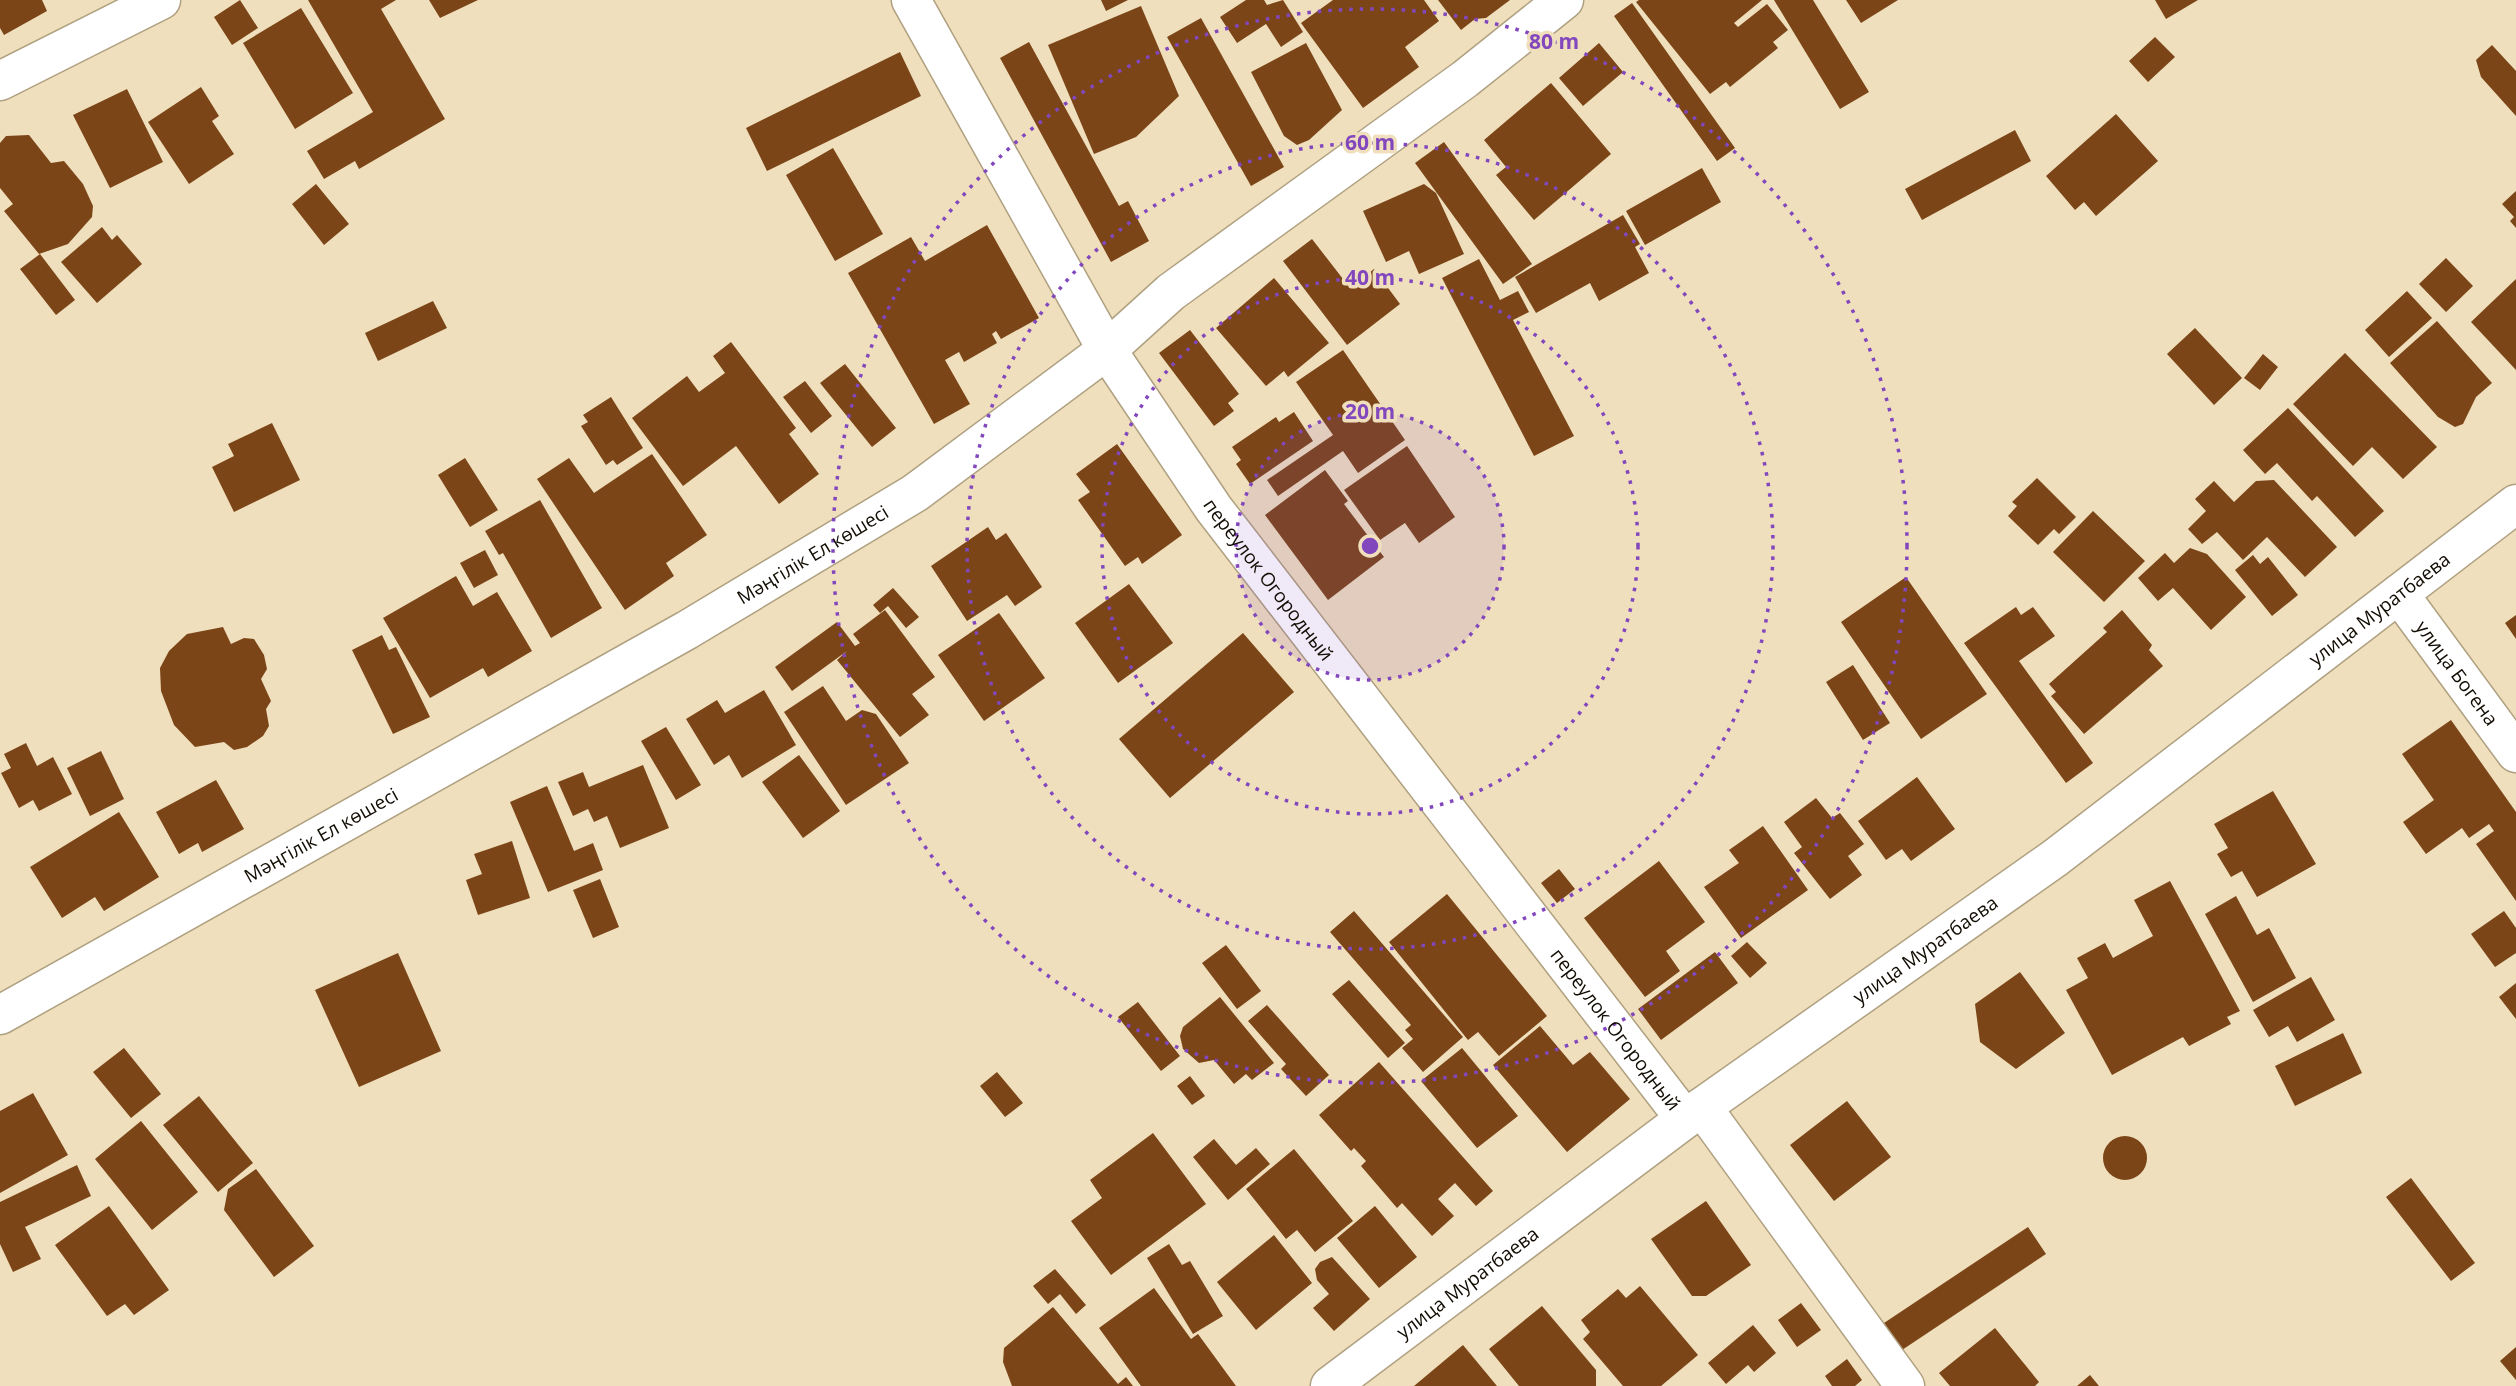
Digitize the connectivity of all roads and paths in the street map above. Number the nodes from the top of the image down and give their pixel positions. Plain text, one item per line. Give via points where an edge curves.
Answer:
1 (162, 0) edge
2 (911, 0) edge
3 (1564, 0) edge
4 (0, 81) edge
5 (1107, 350) junction
6 (2516, 504) edge
7 (2399, 594) junction
8 (2516, 753) edge
9 (0, 1015) edge
10 (1693, 1113) junction
11 (1330, 1386) edge
12 (1905, 1386) edge

1 - 4 street
2 - 5 street, переулок Огородный
3 - 5 street, Мәңгілік Ел көшесі via 1465,79 1171,292
5 - 9 street, Мәңгілік Ел көшесі via 915,493 709,617
5 - 10 street, переулок Огородный via 1222,519
6 - 7 street, улица Муратбаева
7 - 8 street, улица Богена
7 - 10 street, улица Муратбаева via 2055,858
10 - 11 street, улица Муратбаева
10 - 12 street, переулок Огородный

